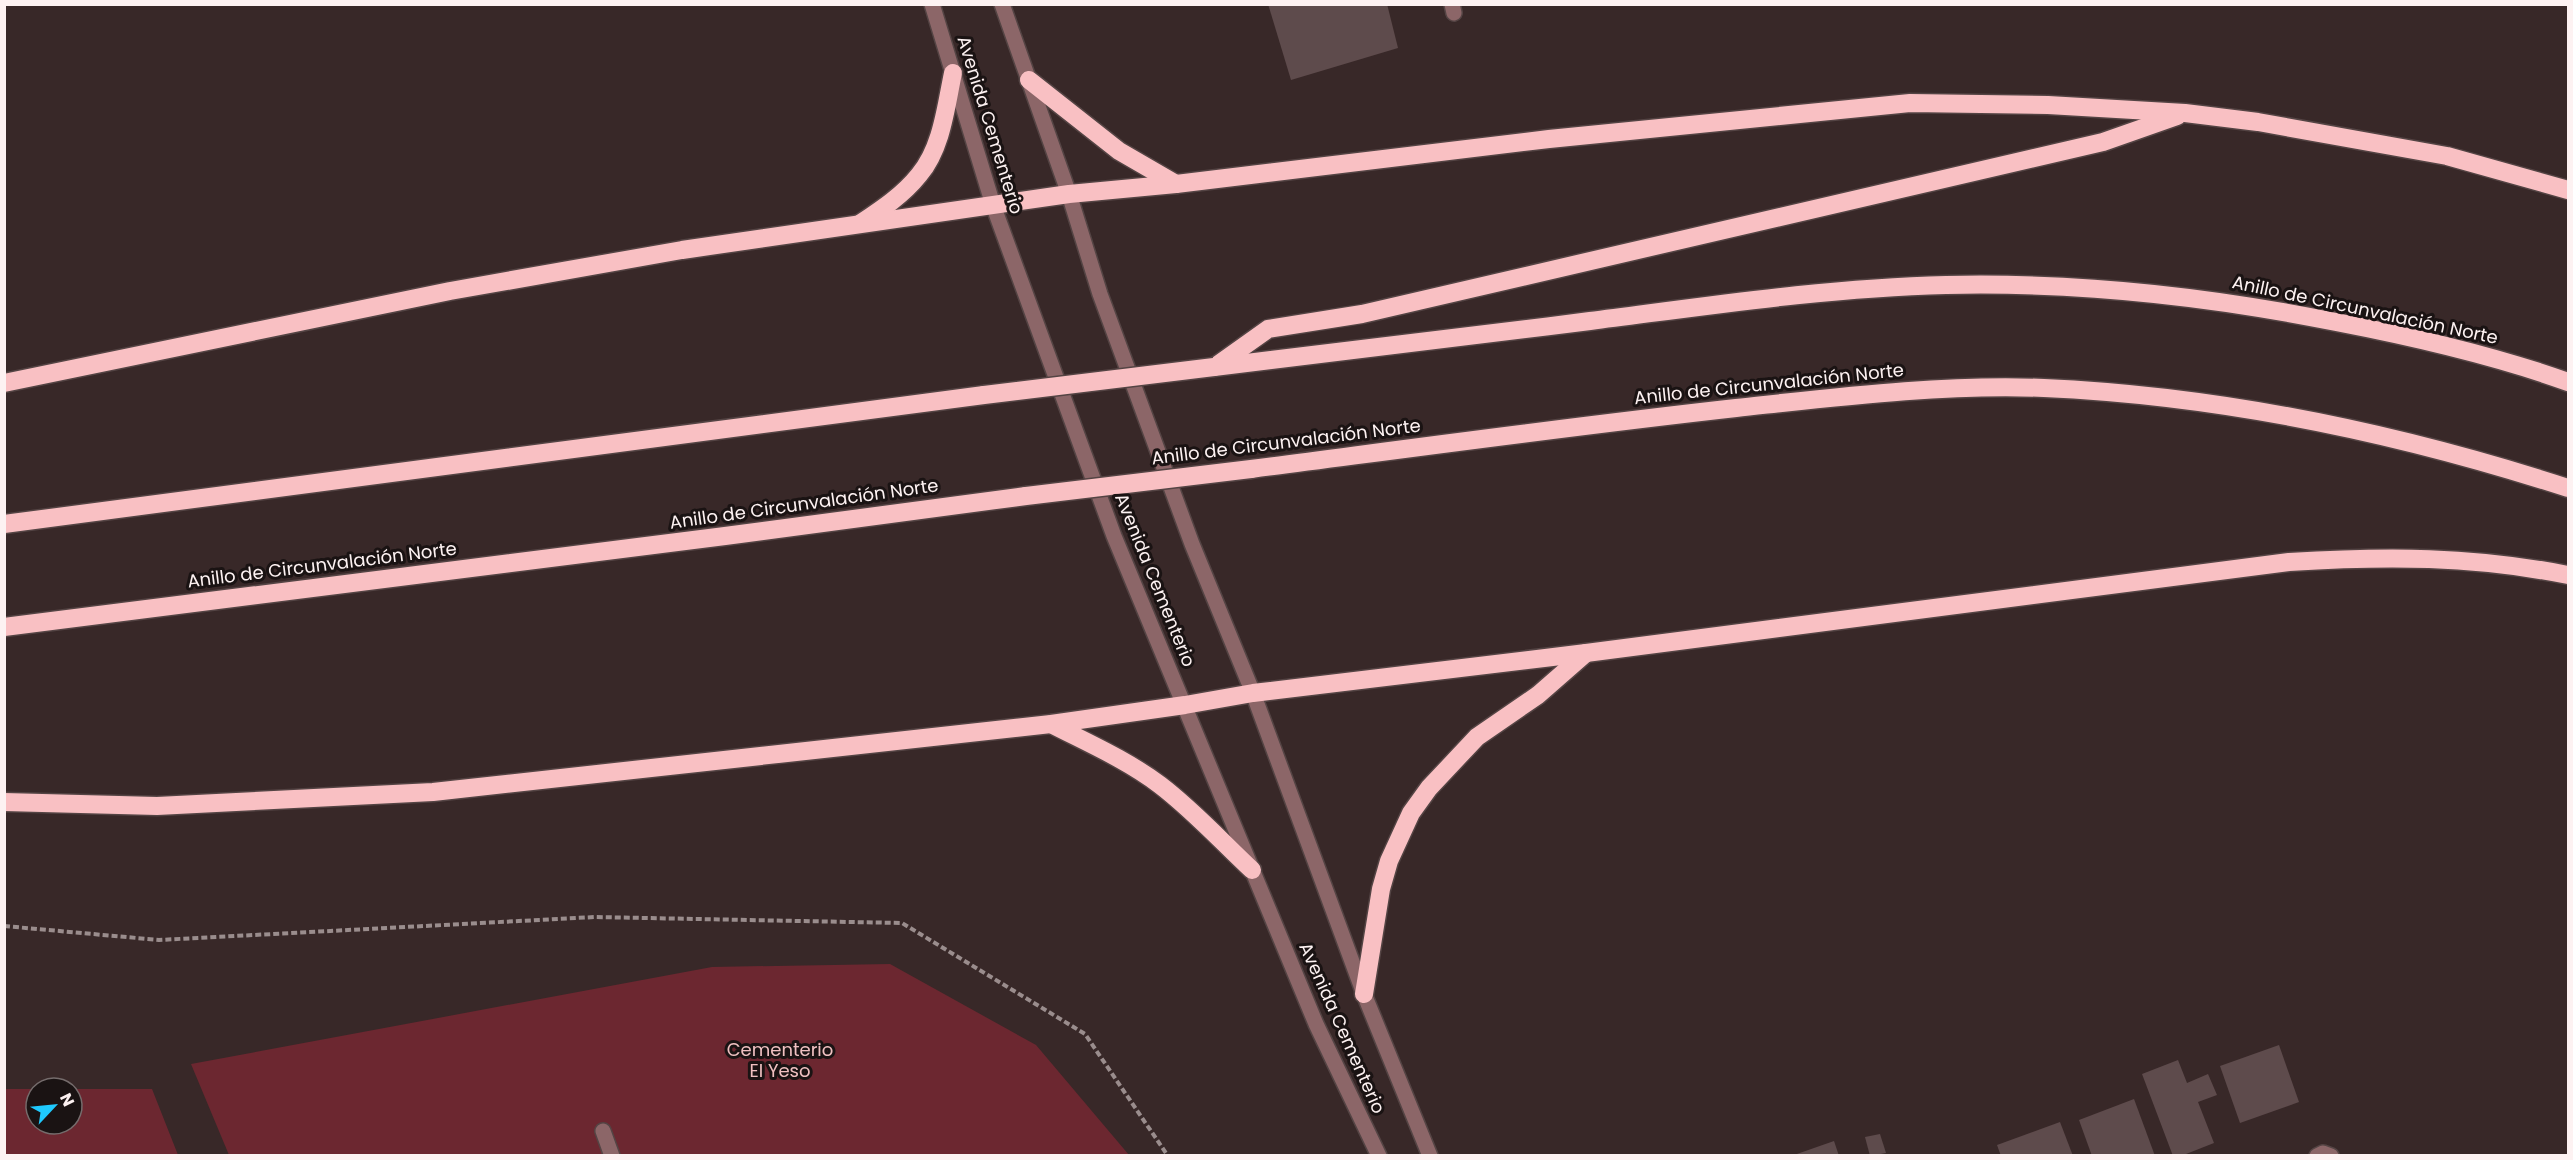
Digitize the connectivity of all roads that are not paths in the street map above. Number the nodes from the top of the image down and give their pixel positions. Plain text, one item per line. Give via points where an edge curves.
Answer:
1 (932, 4) edge
2 (1002, 4) edge
3 (953, 73) junction
4 (1029, 80) junction
5 (2185, 113) junction
6 (1176, 184) junction
7 (2568, 190) edge
8 (1069, 194) junction
9 (993, 205) junction
10 (858, 226) junction
11 (1214, 367) junction
12 (2568, 382) edge
13 (4, 383) edge
14 (2568, 488) edge
15 (4, 524) edge
16 (2568, 575) edge
17 (4, 627) edge
18 (1586, 653) junction
19 (1253, 693) junction
20 (1185, 705) junction
21 (1051, 724) junction
22 (4, 802) edge
23 (1252, 870) junction
24 (1364, 994) junction
25 (603, 1131) dead end
26 (612, 1155) edge
27 (1378, 1155) edge
28 (1430, 1155) edge
29 (2317, 1155) edge
30 (2331, 1155) edge

1 - 3 street, Avenida Cementerio
2 - 4 street, Avenida Cementerio
3 - 9 street, Avenida Cementerio
3 - 10 highway via 941,128 921,174
4 - 6 highway via 1119,151
4 - 8 street, Avenida Cementerio
5 - 6 highway via 2048,105 1910,103 1549,139
5 - 7 highway via 2447,156
5 - 11 highway via 2103,142 1362,314 1268,329
6 - 8 highway
8 - 9 highway
8 - 19 street, Avenida Cementerio via 1100,294 1192,544
9 - 10 highway
9 - 20 street, Avenida Cementerio via 1114,536
10 - 13 highway via 682,250 450,291
11 - 12 highway, Anillo de Circunvalación Norte via 1817,292 1947,285 2083,287 2262,307 2509,361
11 - 15 highway, Anillo de Circunvalación Norte, bridge
14 - 17 highway, Anillo de Circunvalación Norte, bridge via 2504,467 2301,417 2193,401 2043,388 1897,391 1607,422
16 - 18 highway via 2446,558 2289,562
18 - 19 highway
18 - 24 highway via 1478,737 1429,788 1411,813 1381,889
19 - 20 highway
19 - 24 street, Avenida Cementerio
20 - 21 highway
20 - 23 street, Avenida Cementerio
21 - 22 highway via 433,792 158,806
21 - 23 highway via 1159,783
23 - 27 street, Avenida Cementerio via 1316,1024
24 - 28 street, Avenida Cementerio
25 - 26 street
29 - 30 street

